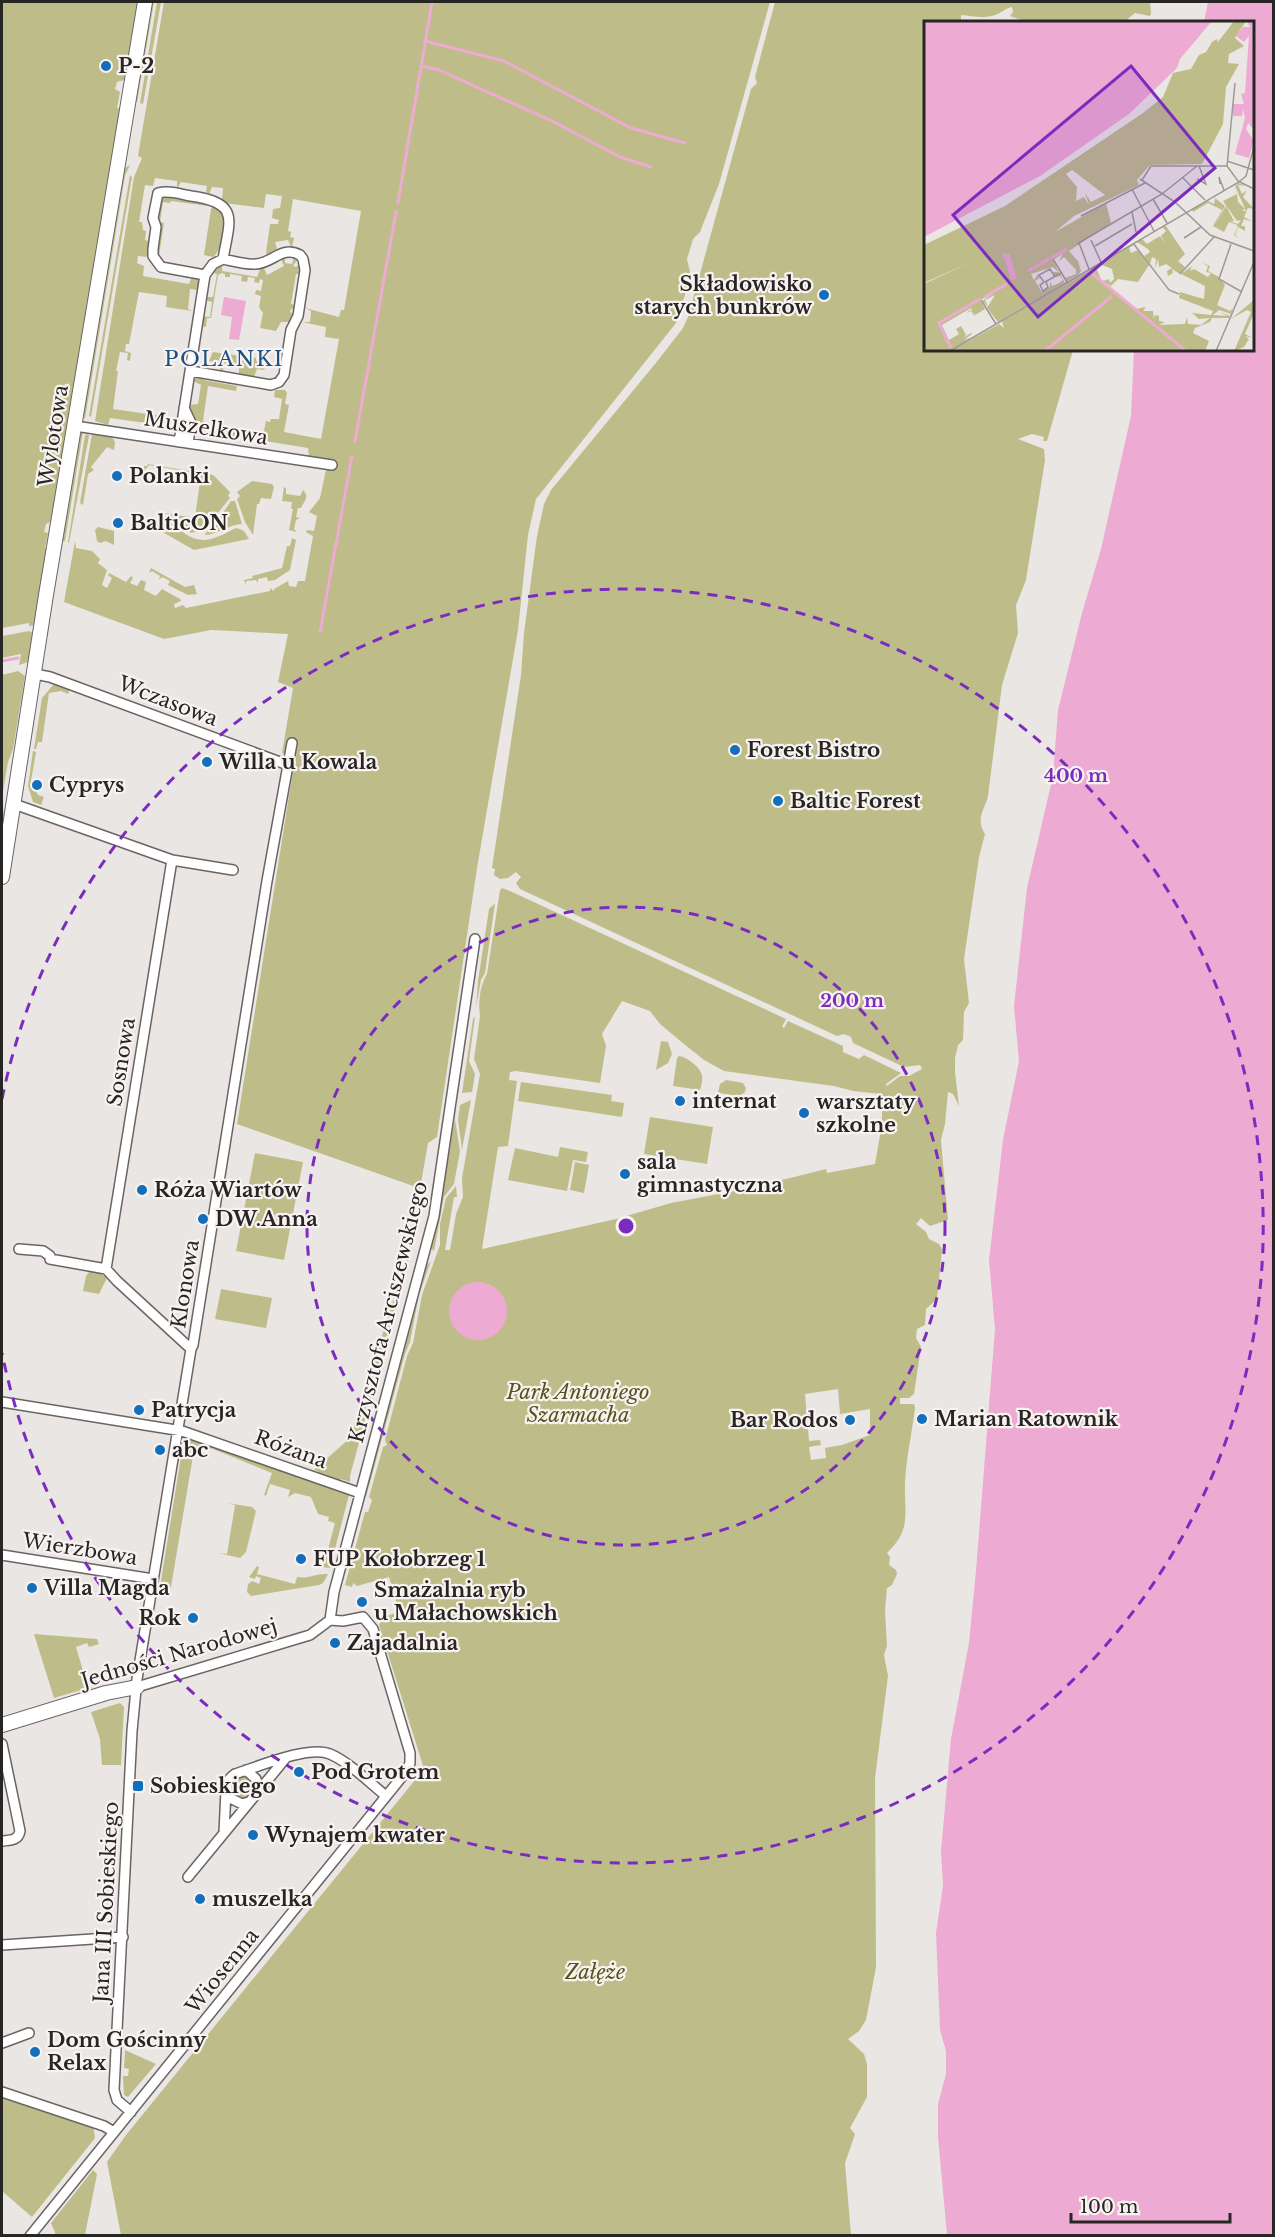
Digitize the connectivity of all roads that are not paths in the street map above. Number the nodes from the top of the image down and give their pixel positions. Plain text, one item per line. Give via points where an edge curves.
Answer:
1 (145, 2) edge
2 (223, 259) junction
3 (205, 275) junction
4 (191, 371) junction
5 (75, 426) junction
6 (184, 442) junction
7 (332, 465) dead end
8 (34, 674) junction
9 (292, 743) dead end
10 (288, 765) junction
11 (14, 804) junction
12 (171, 860) junction
13 (233, 870) dead end
14 (2, 877) edge
15 (475, 939) dead end
16 (19, 1249) dead end
17 (106, 1269) junction
18 (191, 1349) junction
19 (2, 1402) edge
20 (177, 1430) junction
21 (358, 1492) junction
22 (2, 1555) edge
23 (153, 1580) junction
24 (363, 1617) joint
25 (330, 1620) junction
26 (137, 1687) junction
27 (2, 1725) edge
28 (2, 1744) edge
29 (285, 1759) junction
30 (246, 1770) junction
31 (226, 1788) junction
32 (258, 1791) junction
33 (386, 1796) junction
34 (249, 1802) junction
35 (224, 1833) junction
36 (2, 1841) edge
37 (188, 1877) dead end
38 (123, 1937) junction
39 (2, 1945) edge
40 (29, 2033) dead end
41 (2, 2043) edge
42 (2, 2092) edge
43 (131, 2112) junction
44 (114, 2132) junction
45 (30, 2235) edge

1 - 5 street, Wylotowa
2 - 3 street
2 - 3 street via 230,220 225,209 208,198 158,193 153,218 153,256 157,263
2 - 4 street via 255,264 284,252 295,252 303,259 298,316 291,330 284,375 271,385
3 - 4 street
4 - 6 street via 184,408 191,423
5 - 6 street, Muszelkowa
5 - 8 street, Wylotowa
6 - 7 street, Muszelkowa
8 - 10 street, Wczasowa via 50,676
8 - 11 street, Wylotowa
9 - 10 street, Klonowa
10 - 18 street, Klonowa
11 - 12 street
11 - 14 street, Wylotowa
12 - 13 street
12 - 17 street, Sosnowa
15 - 21 street, Krzysztofa Arciszewskiego via 434,1216
16 - 17 street via 43,1251 50,1259
17 - 18 street
18 - 20 street, Klonowa
19 - 20 street, Różana
20 - 21 street, Różana
20 - 23 street, Klonowa
21 - 25 street, Krzysztofa Arciszewskiego via 333,1592
22 - 23 street, Wierzbowa
23 - 26 street, Klonowa
24 - 25 street, Jedności Narodowej
24 - 33 street, Wiosenna via 373,1629 410,1753 407,1770
25 - 26 street, Jedności Narodowej via 315,1633 293,1641
26 - 27 street, Jedności Narodowej
26 - 38 street, Jana III Sobieskiego
28 - 36 street via 20,1831 14,1840
29 - 30 street
29 - 32 street
29 - 33 street via 326,1752
30 - 31 street via 230,1778
30 - 32 street via 256,1779
31 - 34 street via 235,1802
31 - 35 street
32 - 34 street
33 - 43 street, Wiosenna
34 - 35 street
35 - 37 street
38 - 39 street
38 - 43 street, Jana III Sobieskiego via 114,2091 117,2100
40 - 41 street
42 - 44 street
43 - 44 street, Wiosenna
44 - 45 street, Wiosenna

